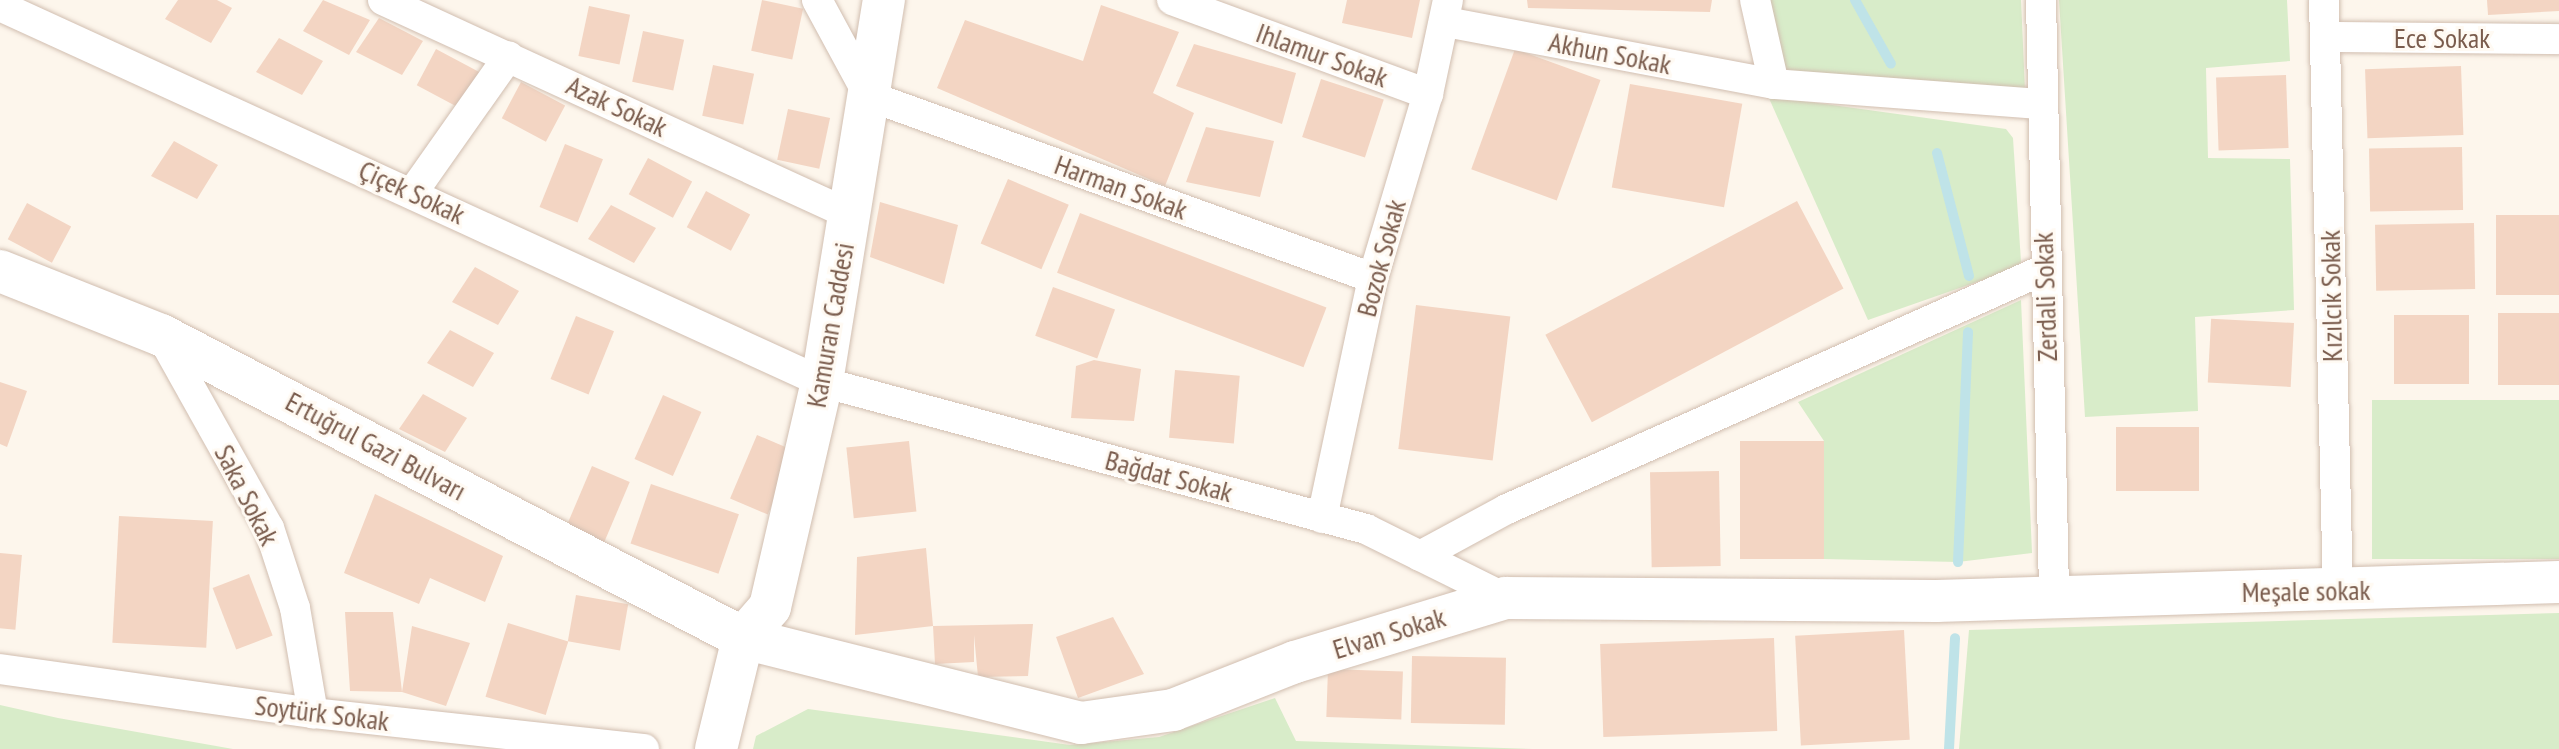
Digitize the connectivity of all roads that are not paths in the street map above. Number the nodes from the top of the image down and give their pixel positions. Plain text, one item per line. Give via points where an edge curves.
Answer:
1 (383, 0) edge
2 (817, 0) edge
3 (884, 0) edge
4 (1172, 0) edge
5 (1755, 0) edge
6 (2041, 0) edge
7 (2324, 0) edge
8 (4, 10) edge
9 (1447, 11) edge
10 (2326, 37) junction
11 (2559, 39) edge
12 (509, 56) junction
13 (1774, 84) junction
14 (1428, 94) junction
15 (869, 96) junction
16 (2041, 104) junction
17 (413, 192) junction
18 (849, 214) junction
19 (2043, 270) junction
20 (0, 271) edge
21 (1373, 278) junction
22 (161, 335) junction
23 (822, 382) junction
24 (1322, 518) junction
25 (1420, 556) junction
26 (2559, 582) edge
27 (2338, 592) junction
28 (2054, 593) junction
29 (1505, 598) junction
30 (743, 638) junction
31 (0, 669) edge
32 (313, 713) junction
33 (644, 749) edge
34 (716, 749) edge

1 - 12 street, Azak Sokak
2 - 15 street
3 - 15 street, Kamuran Caddesi
4 - 14 street, Ihlamur Sokak
5 - 13 street
6 - 16 street, Zerdali Sokak
7 - 10 street, Kızılcık Sokak
8 - 17 street, Çiçek Sokak
9 - 13 street, Akhun Sokak
9 - 14 street, Bozok Sokak
10 - 11 street, Ece Sokak
10 - 27 street, Kızılcık Sokak
12 - 17 street
12 - 18 street, Azak Sokak
13 - 16 street, Akhun Sokak
14 - 21 street, Bozok Sokak
15 - 18 street, Kamuran Caddesi
15 - 21 street, Harman Sokak
16 - 19 street, Zerdali Sokak
17 - 23 street, Çiçek Sokak
18 - 23 street, Kamuran Caddesi
19 - 25 street via 1507,509
19 - 28 street, Zerdali Sokak
20 - 22 street, Ertuğrul Gazi Bulvarı
21 - 24 street, Bozok Sokak
22 - 30 street, Ertuğrul Gazi Bulvarı
22 - 32 street, Saka Sokak via 269,528 295,608
23 - 24 street, Bağdat Sokak
23 - 30 street, Kamuran Caddesi via 770,607
24 - 25 street, Bağdat Sokak via 1366,529
25 - 29 street, Bağdat Sokak
26 - 27 street, Meşale sokak
27 - 28 street, Meşale sokak
28 - 29 street, Elvan Sokak via 1936,601
29 - 30 street, Elvan Sokak via 1295,662 1173,710 1081,723
30 - 34 street
31 - 32 street, Soytürk Sokak
32 - 33 street, Soytürk Sokak

